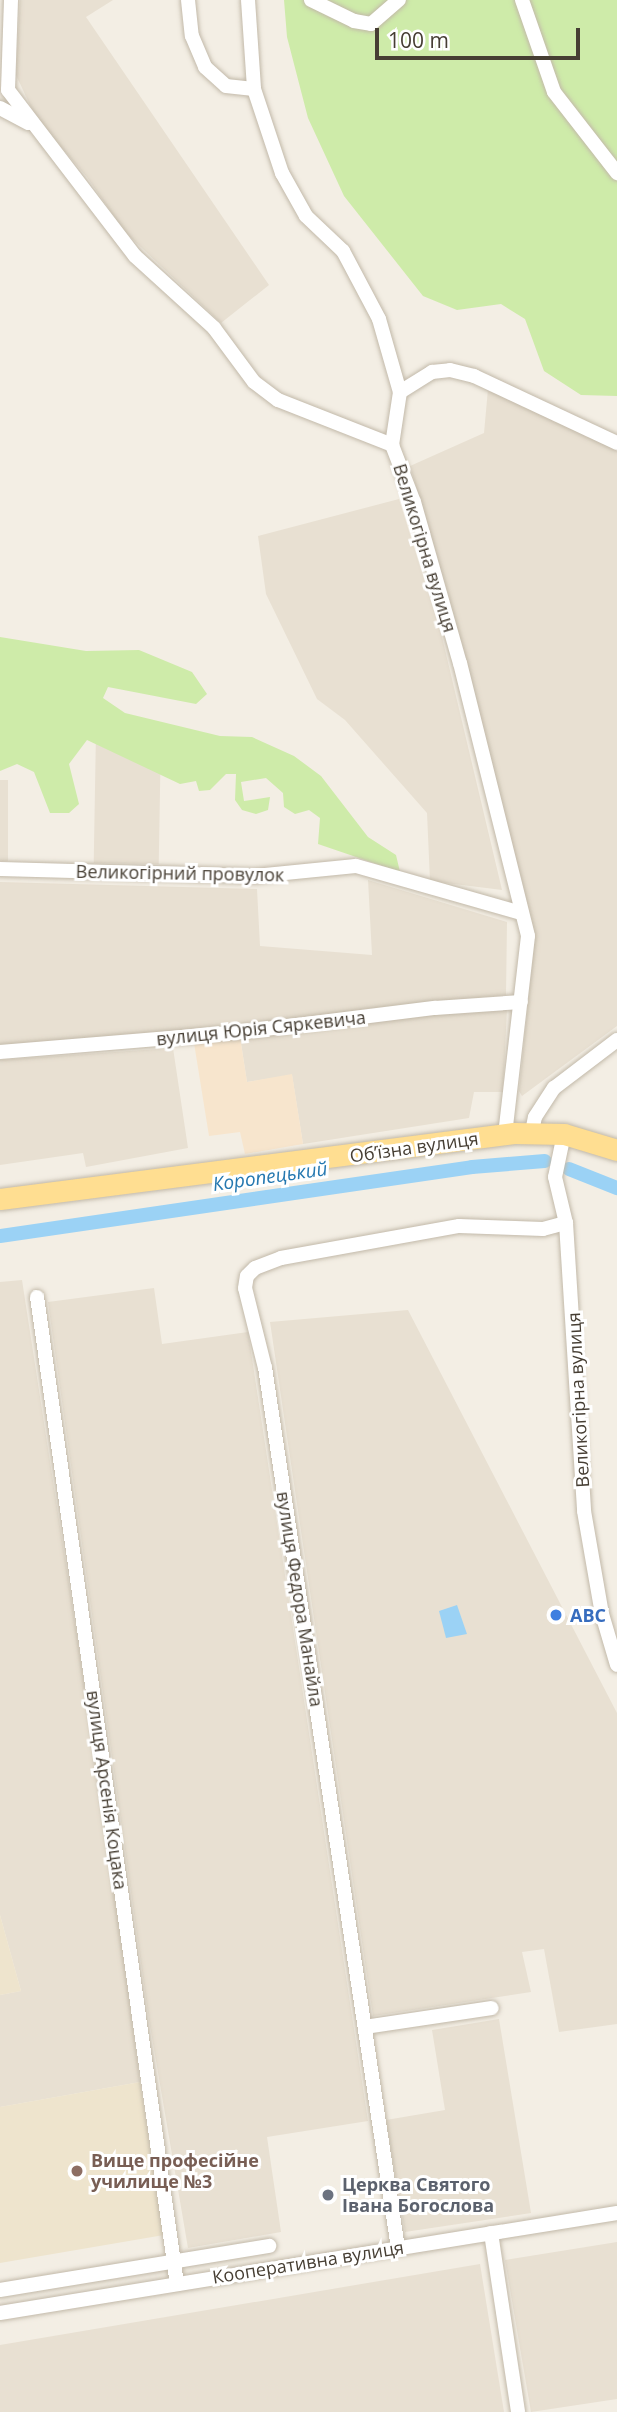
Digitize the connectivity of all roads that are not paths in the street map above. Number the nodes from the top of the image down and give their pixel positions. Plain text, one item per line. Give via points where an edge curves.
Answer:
1 (11, 0) edge
2 (188, 0) edge
3 (248, 0) edge
4 (311, 0) edge
5 (399, 0) edge
6 (522, 0) edge
7 (254, 89) junction
8 (0, 108) edge
9 (32, 125) junction
10 (617, 173) edge
11 (400, 392) junction
12 (617, 443) edge
13 (392, 445) junction
14 (0, 869) edge
15 (521, 913) junction
16 (521, 1002) junction
17 (617, 1040) edge
18 (0, 1052) edge
19 (532, 1132) junction
20 (505, 1134) junction
21 (564, 1134) junction
22 (617, 1150) edge
23 (0, 1199) edge
24 (566, 1223) junction
25 (37, 1297) dead end
26 (617, 1665) edge
27 (492, 2008) dead end
28 (365, 2027) junction
29 (617, 2213) edge
30 (491, 2233) junction
31 (269, 2246) dead end
32 (398, 2248) junction
33 (174, 2262) junction
34 (177, 2284) junction
35 (0, 2290) edge
36 (0, 2313) edge
37 (517, 2412) edge

1 - 9 street, Великогірна вулиця via 8,90
2 - 7 street via 192,36 205,67 226,86
3 - 7 street
4 - 5 street via 371,24
6 - 10 street via 554,92
7 - 11 street via 282,173 306,216 343,251 362,280
8 - 9 street
9 - 13 street, Великогірна вулиця via 135,256 214,328 254,382 278,400
11 - 12 street via 432,372 450,370 474,376
11 - 13 street
13 - 15 street, Великогірна вулиця via 414,502 460,663
14 - 15 street, Великогірний провулок via 256,877 356,866
15 - 16 street, Великогірна вулиця via 528,936
16 - 18 street, вулиця Юрія Сяркевича
16 - 20 street, Великогірна вулиця
17 - 19 street via 554,1088 535,1118
19 - 20 main road, Обʼїзна вулиця
19 - 21 main road, Обʼїзна вулиця
20 - 23 main road, Обʼїзна вулиця
21 - 22 main road, Обʼїзна вулиця
21 - 24 street, Великогірна вулиця via 555,1177
24 - 26 street, Великогірна вулиця via 584,1511 602,1614
24 - 28 street, вулиця Федора Манайла via 543,1228 459,1226 281,1258 247,1276 245,1288 265,1368
25 - 33 street, вулиця Арсенія Коцака
27 - 28 street
28 - 32 street, вулиця Федора Манайла
29 - 30 street, Кооперативна вулиця
30 - 32 street, Кооперативна вулиця
30 - 37 street
31 - 33 street, Кооперативна вулиця
32 - 34 street, Кооперативна вулиця
33 - 34 street, вулиця Арсенія Коцака
33 - 35 street, Кооперативна вулиця
34 - 36 street, Кооперативна вулиця

